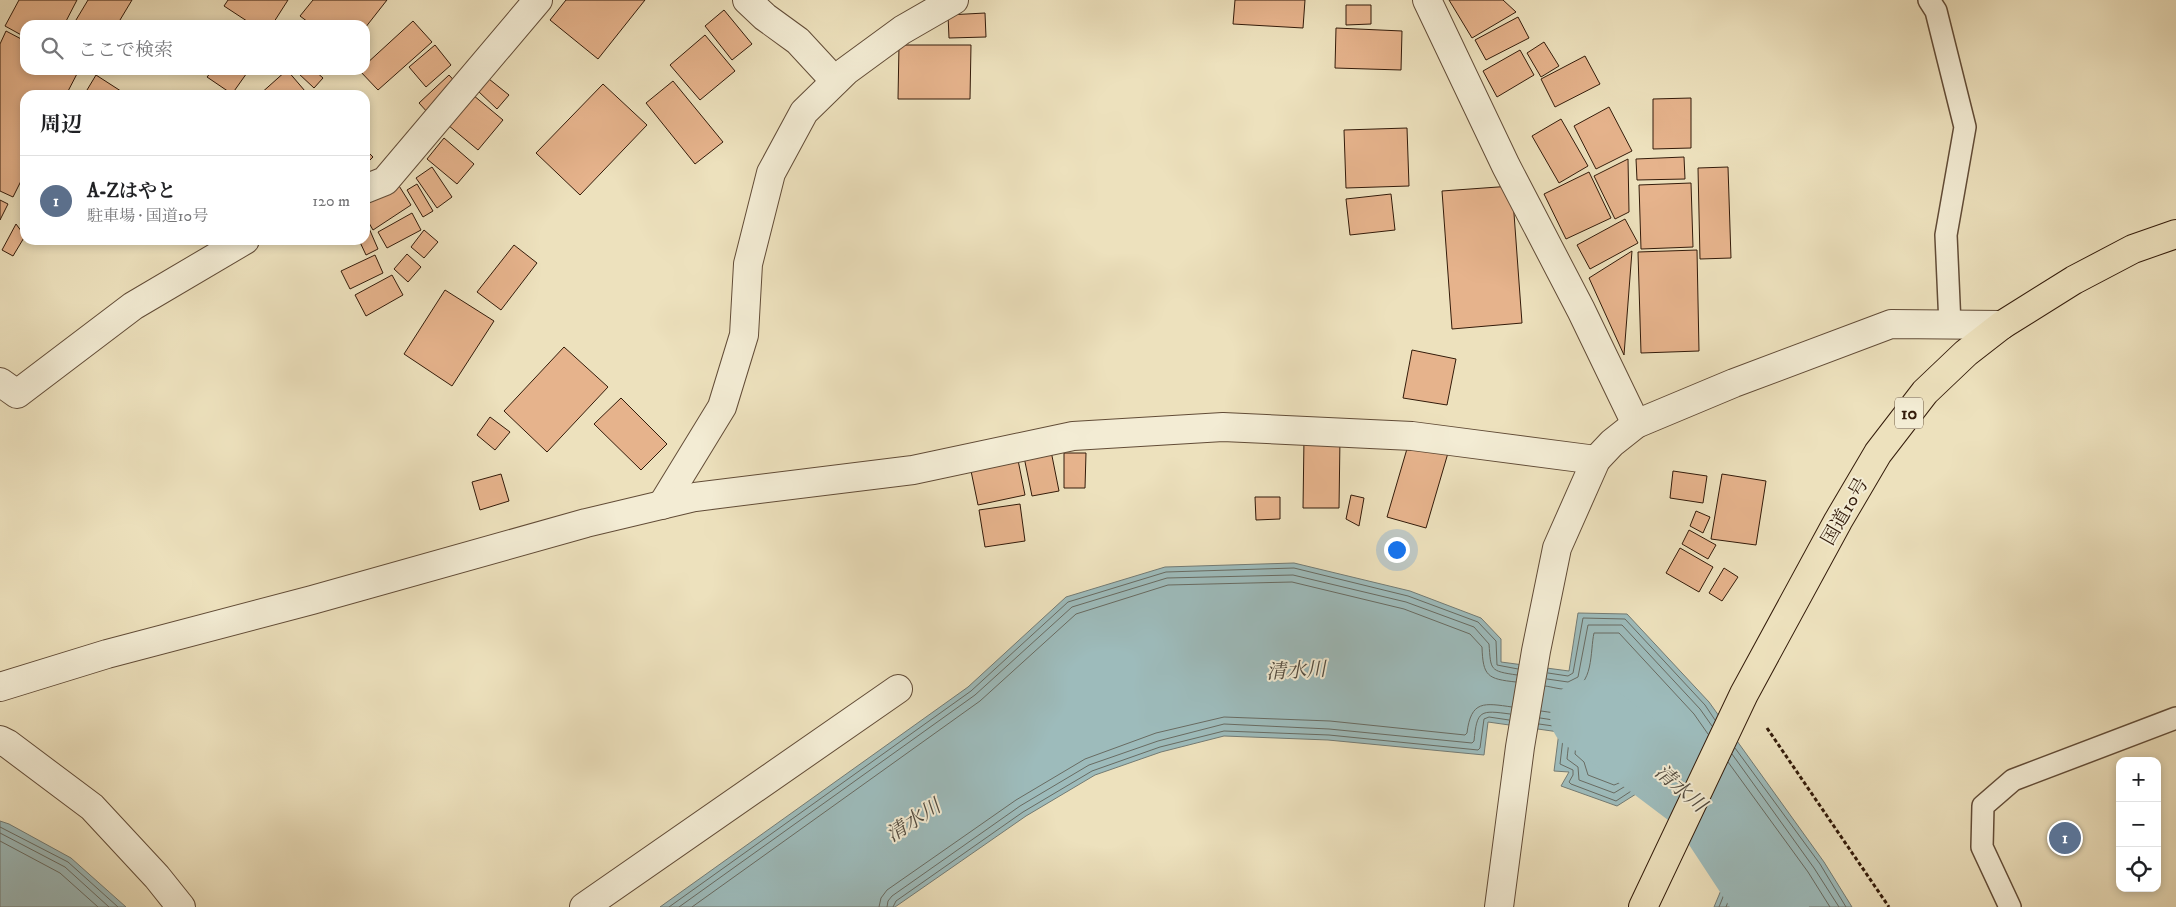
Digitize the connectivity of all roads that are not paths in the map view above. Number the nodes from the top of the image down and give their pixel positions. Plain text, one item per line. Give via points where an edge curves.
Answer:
1 (538, 0) edge
2 (747, 0) edge
3 (954, 0) edge
4 (1929, 0) edge
5 (1426, 1) edge
6 (835, 81) junction
7 (370, 187) edge
8 (2176, 234) edge
9 (237, 245) edge
10 (1950, 325) junction
11 (2002, 325) junction
12 (0, 382) edge
13 (1636, 424) junction
14 (1596, 460) junction
15 (662, 505) junction
16 (0, 687) edge
17 (898, 689) dead end
18 (2176, 718) edge
19 (0, 740) edge
20 (182, 907) edge
21 (584, 907) edge
22 (1499, 907) edge
23 (1643, 907) edge
24 (2010, 907) edge

1 - 7 street via 385,181
2 - 6 street via 798,42
3 - 6 street via 902,30
4 - 10 lane via 1936,11 1965,127 1946,235
5 - 13 street
6 - 15 street via 804,112 771,172 748,264 744,335 722,407
8 - 11 highway, 国道10号 / 10 via 2133,249 2074,280
9 - 12 street via 133,306 17,394
10 - 11 street
10 - 13 street via 1891,324
11 - 23 highway, 国道10号 / 10 via 1966,353 1925,392 1878,452 1744,694
13 - 14 street
14 - 15 street via 1412,436 1223,427 1073,436 913,470 695,497
14 - 22 street via 1557,548 1520,747
15 - 16 street via 586,522 107,654
17 - 21 street
18 - 24 lane via 2013,780 1983,806 1982,848
19 - 20 street via 92,807

